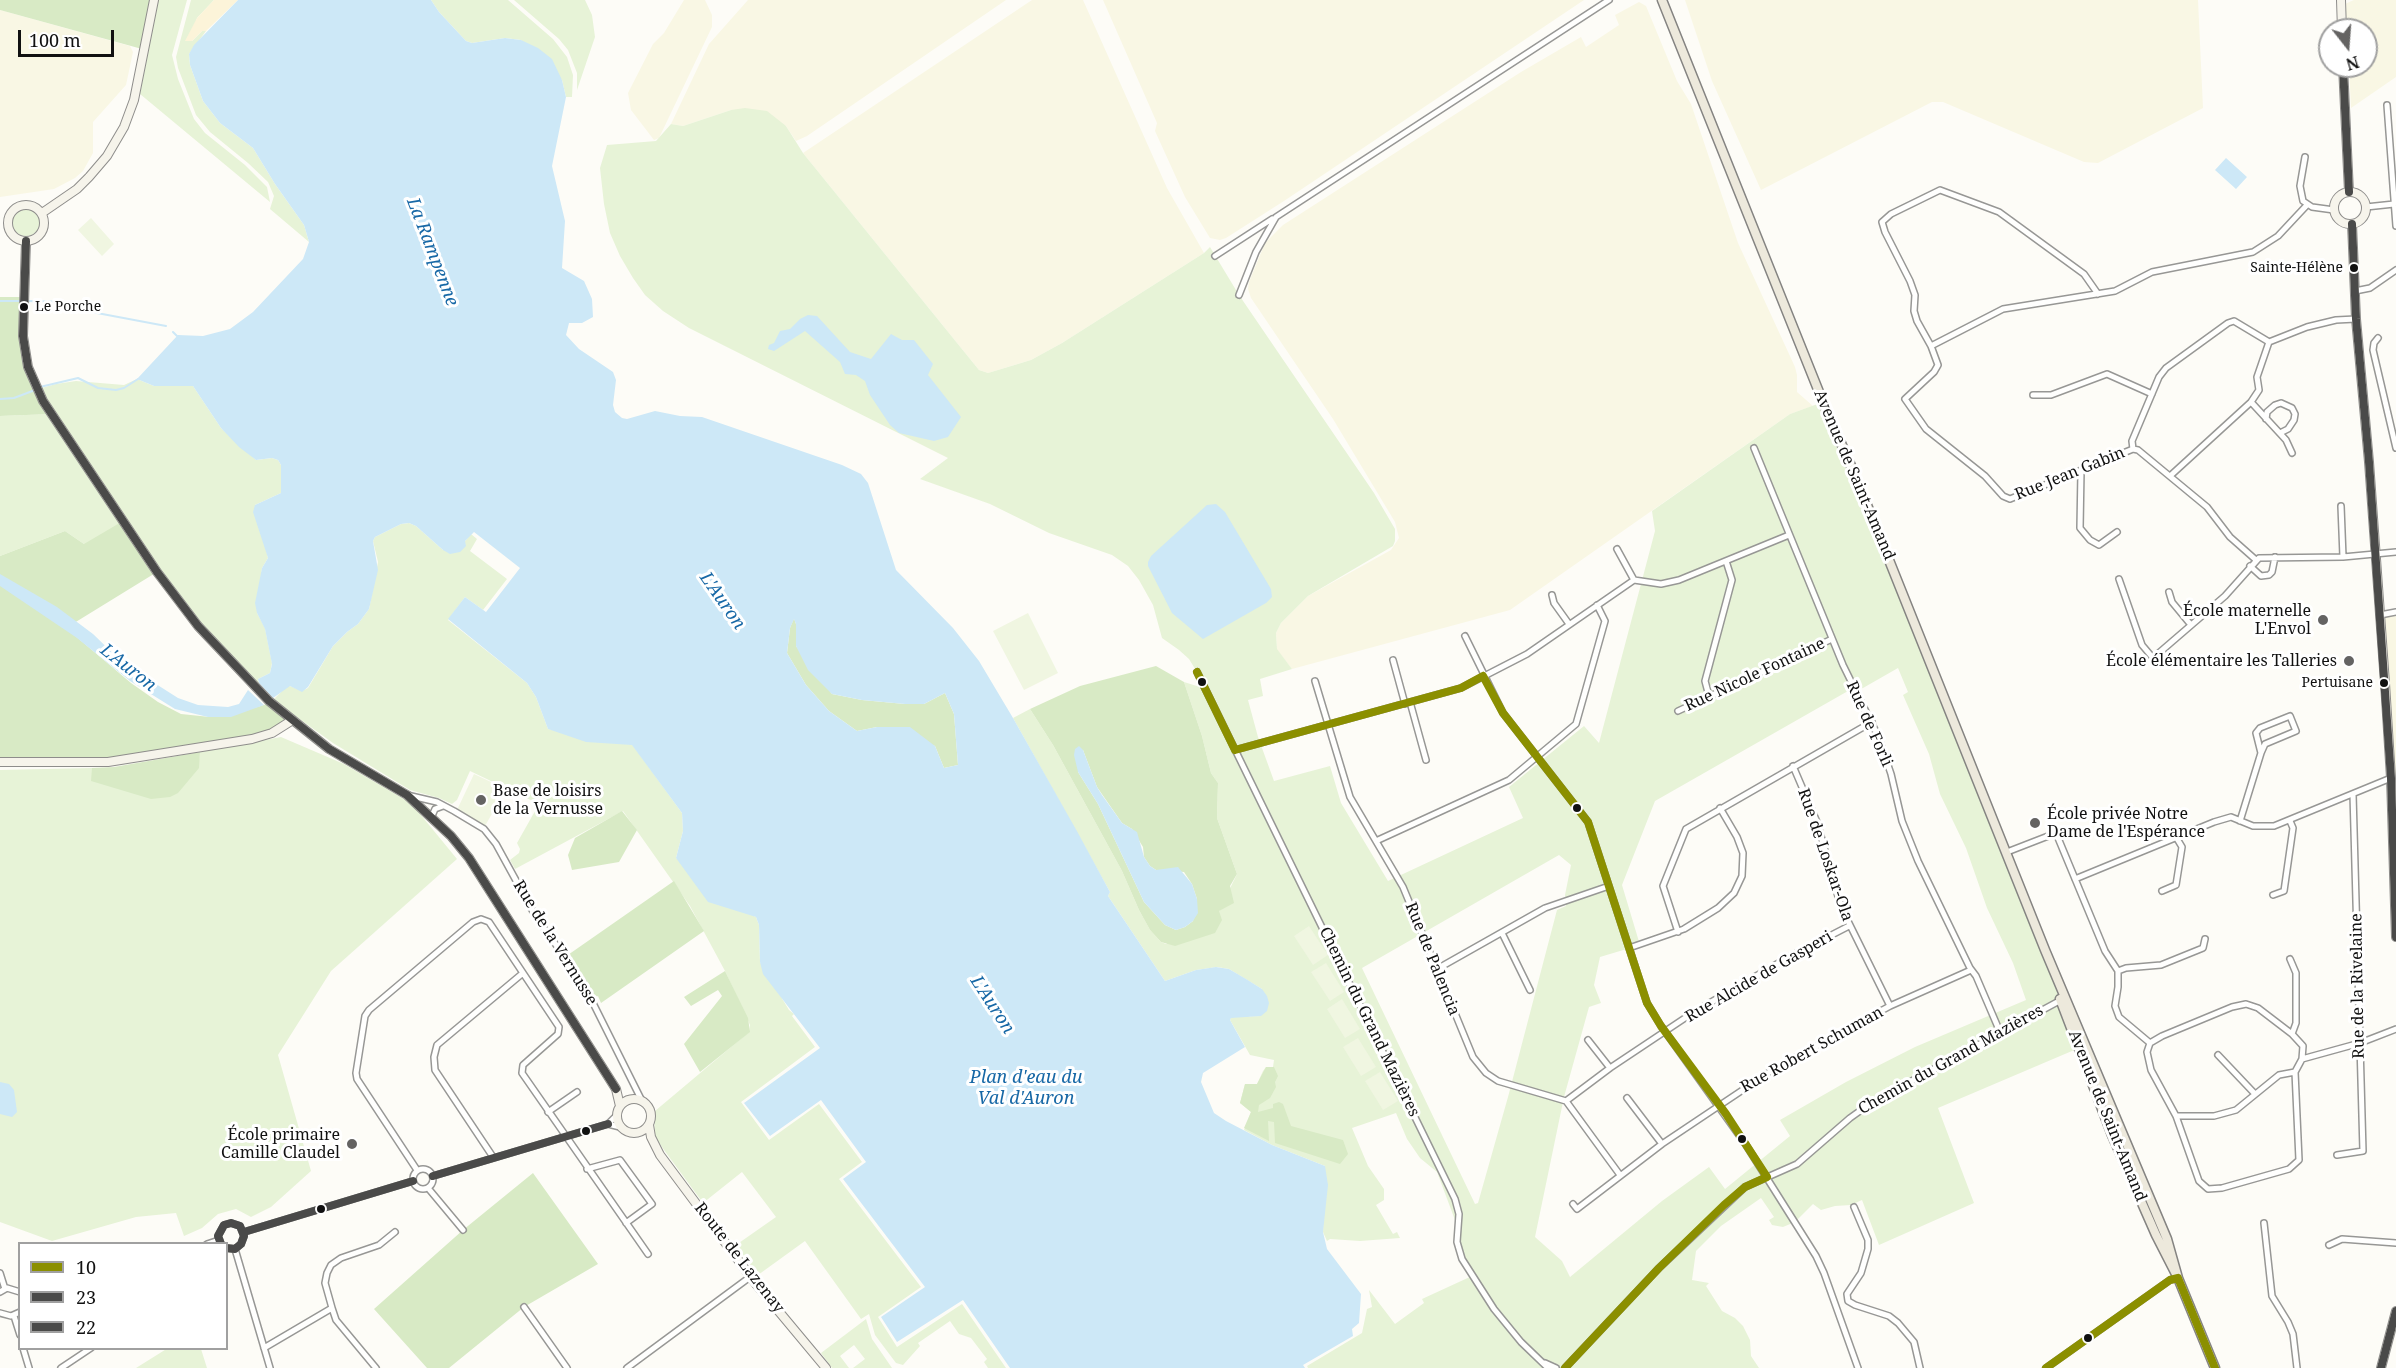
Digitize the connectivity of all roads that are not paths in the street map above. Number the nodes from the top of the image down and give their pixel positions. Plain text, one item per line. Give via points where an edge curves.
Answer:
1 (154, 0) edge
2 (1609, 0) edge
3 (1662, 0) edge
4 (2341, 0) edge
5 (2342, 18) edge
6 (2344, 78) edge
7 (2386, 105) dead end
8 (2396, 127) edge
9 (2388, 132) junction
10 (2305, 157) dead end
11 (2349, 192) junction
12 (2394, 204) junction
13 (2307, 205) junction
14 (2366, 207) junction
15 (2334, 210) junction
16 (42, 213) junction
17 (4, 217) edge
18 (1276, 217) junction
19 (2352, 224) junction
20 (2396, 226) edge
21 (26, 241) junction
22 (1215, 256) dead end
23 (2396, 270) edge
24 (2355, 291) junction
25 (2098, 294) junction
26 (1239, 295) dead end
27 (2356, 319) junction
28 (2378, 338) dead end
29 (2269, 342) junction
30 (1931, 346) junction
31 (2152, 394) junction
32 (2033, 395) dead end
33 (2251, 402) junction
34 (2266, 419) junction
35 (2280, 433) junction
36 (1754, 448) dead end
37 (2396, 448) edge
38 (2133, 449) junction
39 (2292, 453) dead end
40 (2081, 471) junction
41 (2170, 476) junction
42 (2341, 506) dead end
43 (2117, 532) dead end
44 (1789, 535) junction
45 (1617, 549) dead end
46 (2396, 552) edge
47 (2376, 554) junction
48 (2275, 557) junction
49 (2343, 557) junction
50 (2256, 560) junction
51 (1726, 561) junction
52 (2250, 566) junction
53 (2119, 579) dead end
54 (1634, 580) junction
55 (2169, 592) dead end
56 (1552, 595) dead end
57 (1597, 605) junction
58 (2396, 612) edge
59 (2380, 615) junction
60 (1569, 624) junction
61 (2191, 625) junction
62 (1465, 636) dead end
63 (1832, 639) junction
64 (1393, 660) dead end
65 (1197, 672) dead end
66 (1483, 676) junction
67 (1315, 681) dead end
68 (1710, 696) junction
69 (1407, 703) junction
70 (1678, 711) dead end
71 (291, 721) junction
72 (1872, 722) junction
73 (1328, 725) junction
74 (1235, 750) junction
75 (2261, 753) junction
76 (1537, 756) junction
77 (1426, 760) dead end
78 (0, 762) edge
79 (1792, 766) junction
80 (2391, 778) junction
81 (2353, 794) junction
82 (407, 795) junction
83 (443, 806) junction
84 (1720, 808) junction
85 (432, 816) junction
86 (2240, 821) junction
87 (2290, 821) junction
88 (2176, 837) junction
89 (1376, 841) junction
90 (2007, 852) junction
91 (2075, 879) junction
92 (1609, 886) junction
93 (2162, 891) dead end
94 (2273, 895) dead end
95 (1849, 926) junction
96 (1678, 932) junction
97 (1502, 933) junction
98 (2396, 937) edge
99 (2205, 939) dead end
100 (1629, 948) junction
101 (2045, 950) junction
102 (2290, 959) dead end
103 (1437, 969) junction
104 (1971, 970) junction
105 (2118, 971) junction
106 (523, 973) junction
107 (1530, 990) dead end
108 (2060, 999) junction
109 (1890, 1006) junction
110 (2070, 1009) junction
111 (2396, 1029) edge
112 (1665, 1031) junction
113 (2000, 1032) junction
114 (2292, 1034) junction
115 (1588, 1040) dead end
116 (2360, 1042) junction
117 (2150, 1043) junction
118 (2218, 1054) dead end
119 (2302, 1059) junction
120 (1610, 1068) junction
121 (2295, 1072) junction
122 (616, 1089) junction
123 (577, 1092) dead end
124 (2101, 1092) junction
125 (2254, 1094) junction
126 (1627, 1098) dead end
127 (633, 1099) junction
128 (642, 1101) junction
129 (1566, 1101) junction
130 (1719, 1105) junction
131 (620, 1106) junction
132 (548, 1112) junction
133 (617, 1115) junction
134 (2176, 1116) junction
135 (608, 1124) junction
136 (649, 1125) junction
137 (620, 1127) junction
138 (2123, 1131) junction
139 (638, 1134) junction
140 (2112, 1135) junction
141 (565, 1137) junction
142 (1662, 1144) junction
143 (655, 1147) junction
144 (2337, 1155) dead end
145 (493, 1157) junction
146 (587, 1168) junction
147 (417, 1170) junction
148 (1620, 1175) junction
149 (433, 1176) junction
150 (1767, 1177) junction
151 (413, 1181) junction
152 (428, 1188) junction
153 (1573, 1204) dead end
154 (1854, 1207) dead end
155 (626, 1223) junction
156 (2264, 1223) dead end
157 (463, 1230) dead end
158 (244, 1232) junction
159 (395, 1232) dead end
160 (220, 1242) edge
161 (2396, 1243) edge
162 (2329, 1245) dead end
163 (228, 1248) edge
164 (235, 1249) junction
165 (648, 1254) dead end
166 (0, 1273) edge
167 (750, 1277) junction
168 (2178, 1278) junction
169 (2, 1290) edge
170 (18, 1292) edge
171 (1848, 1299) junction
172 (1836, 1304) junction
173 (524, 1307) dead end
174 (332, 1308) junction
175 (2396, 1311) edge
176 (0, 1313) edge
177 (17, 1314) edge
178 (264, 1348) junction
179 (24, 1350) edge
180 (88, 1350) edge
181 (1546, 1365) edge
182 (29, 1368) edge
183 (61, 1368) edge
184 (270, 1368) edge
185 (376, 1368) edge
186 (567, 1368) edge
187 (627, 1368) edge
188 (826, 1368) edge
189 (1556, 1368) edge
190 (1565, 1368) edge
191 (1858, 1368) edge
192 (1920, 1368) edge
193 (2046, 1368) edge
194 (2214, 1368) edge
195 (2297, 1368) edge
196 (2381, 1368) edge

1 - 16 street via 134,100 124,127 89,177
2 - 18 street
3 - 90 main road, Avenue de Saint-Amand
4 - 5 street
6 - 11 street
7 - 9 street
8 - 9 street
9 - 12 street
10 - 13 street via 2300,195
11 - 14 street via 2362,198
11 - 15 street via 2340,196
12 - 14 street
12 - 20 street
13 - 15 street
13 - 25 street via 2278,236 2253,252 2152,272 2115,291
14 - 19 street via 2361,220
15 - 19 street via 2342,222
16 - 17 street via 34,206 23,205
16 - 21 street via 42,231
17 - 21 street via 11,234
18 - 22 street
18 - 26 street via 1256,252
19 - 24 street
21 - 71 street via 23,342 43,401 157,572 198,626
23 - 24 street via 2370,288
24 - 27 street
25 - 30 street via 2002,309
25 - 30 street via 2084,274 1999,212 1940,190 1882,222 1910,281 1917,321
27 - 29 street via 2307,327
27 - 47 street
28 - 37 street via 2373,350
29 - 31 street via 2234,321 2228,323 2166,369
29 - 33 street via 2257,377 2259,390
30 - 40 street, Rue Jean Gabin via 1938,365 1905,399 1926,429 1985,476 2003,496 2010,499
31 - 32 street via 2107,374 2051,395
31 - 38 street via 2132,441
33 - 34 street
33 - 41 street
34 - 35 street
34 - 35 street via 2275,405 2282,403 2292,408 2294,420
35 - 39 street
36 - 44 street, Rue de Forli
38 - 40 street, Rue Jean Gabin
38 - 41 street
40 - 43 street via 2080,528 2098,545
41 - 50 street
42 - 49 street
44 - 51 street
44 - 63 street, Rue de Forli
45 - 54 street
46 - 47 street
47 - 49 street
47 - 59 street
48 - 49 street
48 - 50 street
48 - 52 street via 2269,575 2261,576
50 - 52 street
51 - 54 street via 1669,583
51 - 68 street via 1732,580 1705,681
52 - 61 street via 2225,596
53 - 61 street via 2142,645 2153,658
54 - 57 street
55 - 61 street via 2172,602
56 - 60 street
57 - 60 street
57 - 76 street via 1605,621 1578,721
58 - 59 street
59 - 80 street
60 - 66 street via 1527,654
62 - 66 street
63 - 68 street, Rue Nicole Fontaine
63 - 72 street, Rue de Forli
64 - 69 street
65 - 74 street, Chemin du Grand Mazières
66 - 69 street via 1461,688
66 - 76 street via 1503,713
67 - 73 street, Rue de Palencia
68 - 70 street, Rue Nicole Fontaine
69 - 73 street
69 - 77 street
71 - 78 street via 252,739 108,762
71 - 82 street
72 - 79 street
72 - 104 street, Rue de Forli via 1906,831
73 - 74 street
73 - 89 street, Rue de Palencia via 1350,797
74 - 181 street, Chemin du Grand Mazières via 1455,1199 1462,1259 1521,1342
75 - 75 street via 2256,733 2290,716 2296,731 2265,744
75 - 86 street
76 - 89 street via 1504,783
76 - 92 street via 1588,822
79 - 84 street
79 - 95 street, Rue de Loskar-Ola via 1817,822
80 - 81 street
80 - 98 street
81 - 87 street
81 - 116 street, Rue de la Rivelaine
82 - 83 street, Rue de la Vernusse
82 - 85 street
83 - 85 street via 435,809
83 - 128 street, Rue de la Vernusse via 484,829 496,844 536,917 582,981
84 - 96 street via 1686,829 1664,881
84 - 96 street via 1742,849 1740,883 1724,904
85 - 122 street via 469,858
86 - 87 street via 2253,826 2274,826
86 - 88 street via 2231,817
87 - 94 street via 2292,835 2284,891
88 - 91 street
88 - 93 street via 2182,847 2176,885
89 - 103 street, Rue de Palencia via 1403,888
90 - 91 street via 2056,833
90 - 101 main road, Avenue de Saint-Amand
91 - 105 street via 2105,951
92 - 97 street via 1552,905
92 - 100 street
95 - 109 street, Rue de Loskar-Ola
95 - 112 street, Rue Alcide de Gasperi
96 - 100 street
97 - 103 street
97 - 107 street
99 - 105 street via 2203,948 2161,965
100 - 112 street via 1647,1003
101 - 108 main road, Avenue de Saint-Amand
101 - 110 main road, Avenue de Saint-Amand
102 - 114 street via 2296,973 2296,1023
103 - 129 street, Rue de Palencia via 1478,1065 1498,1081
104 - 109 street, Rue Robert Schuman
104 - 113 street, Rue de Forli
105 - 117 street via 2115,1006 2119,1017
106 - 132 street via 560,1027 558,1034 521,1069
106 - 145 street via 437,1045 435,1057 435,1070
106 - 147 street via 489,922 481,919 472,922 365,1016 357,1079
108 - 110 street, Chemin du Grand Mazières
108 - 113 street, Chemin du Grand Mazières
108 - 124 main road, Avenue de Saint-Amand
109 - 130 street, Rue Robert Schuman via 1810,1048
110 - 124 main road, Avenue de Saint-Amand
111 - 116 street
112 - 120 street, Rue Alcide de Gasperi
112 - 130 street
113 - 150 street, Chemin du Grand Mazières via 1871,1103 1797,1164
114 - 117 street via 2258,1008 2246,1004
114 - 119 street via 2303,1047
115 - 120 street
116 - 119 street
116 - 144 street, Rue de la Rivelaine via 2363,1151
117 - 134 street via 2146,1052 2151,1070
118 - 125 street
119 - 121 street
120 - 129 street, Rue Alcide de Gasperi
121 - 125 street via 2279,1075
121 - 134 street via 2299,1160 2289,1169 2208,1189 2199,1181
122 - 127 street
122 - 131 street
123 - 132 street
124 - 138 main road, Avenue de Saint-Amand
124 - 140 main road, Avenue de Saint-Amand
125 - 134 street via 2236,1110 2214,1116
126 - 142 street
127 - 128 street
127 - 131 street
128 - 136 street via 651,1112
129 - 148 street
130 - 142 street, Rue Robert Schuman
130 - 150 street
131 - 133 street
132 - 141 street
133 - 135 street
133 - 137 street
135 - 137 street
135 - 141 street
136 - 139 street
136 - 143 street, Route de Lazenay
137 - 139 street
138 - 140 main road
138 - 168 main road, Avenue de Saint-Amand via 2170,1246
139 - 143 street, Route de Lazenay
140 - 168 main road, Avenue de Saint-Amand
141 - 145 street
141 - 146 street
142 - 148 street, Rue Robert Schuman
143 - 167 street, Route de Lazenay
145 - 149 street
146 - 155 street
146 - 155 street via 620,1160 652,1204
147 - 149 street via 425,1169
147 - 151 street
148 - 153 street, Rue Robert Schuman via 1577,1209
149 - 152 street
150 - 172 street via 1816,1256
150 - 190 street, Chemin du Grand Mazières via 1745,1187 1724,1205
151 - 152 street via 418,1188
151 - 158 street
152 - 157 street
154 - 171 street via 1868,1249
155 - 165 street
156 - 195 street via 2272,1296 2293,1334
158 - 160 street via 237,1224 228,1224 219,1232
158 - 164 street via 244,1241
159 - 174 street via 379,1245 331,1265 326,1283
161 - 162 street via 2342,1239
163 - 164 street
164 - 178 street
166 - 169 street
167 - 187 street
167 - 188 street, Route de Lazenay
168 - 193 street
168 - 194 main road, Avenue de Saint-Amand
169 - 170 street via 12,1288
171 - 172 street
171 - 192 street via 1898,1323 1914,1342
172 - 191 street
173 - 186 street
174 - 178 street
174 - 185 street via 336,1320
175 - 196 street
176 - 177 street
178 - 184 street
179 - 182 street
180 - 183 street
181 - 189 street, Chemin du Grand Mazières

